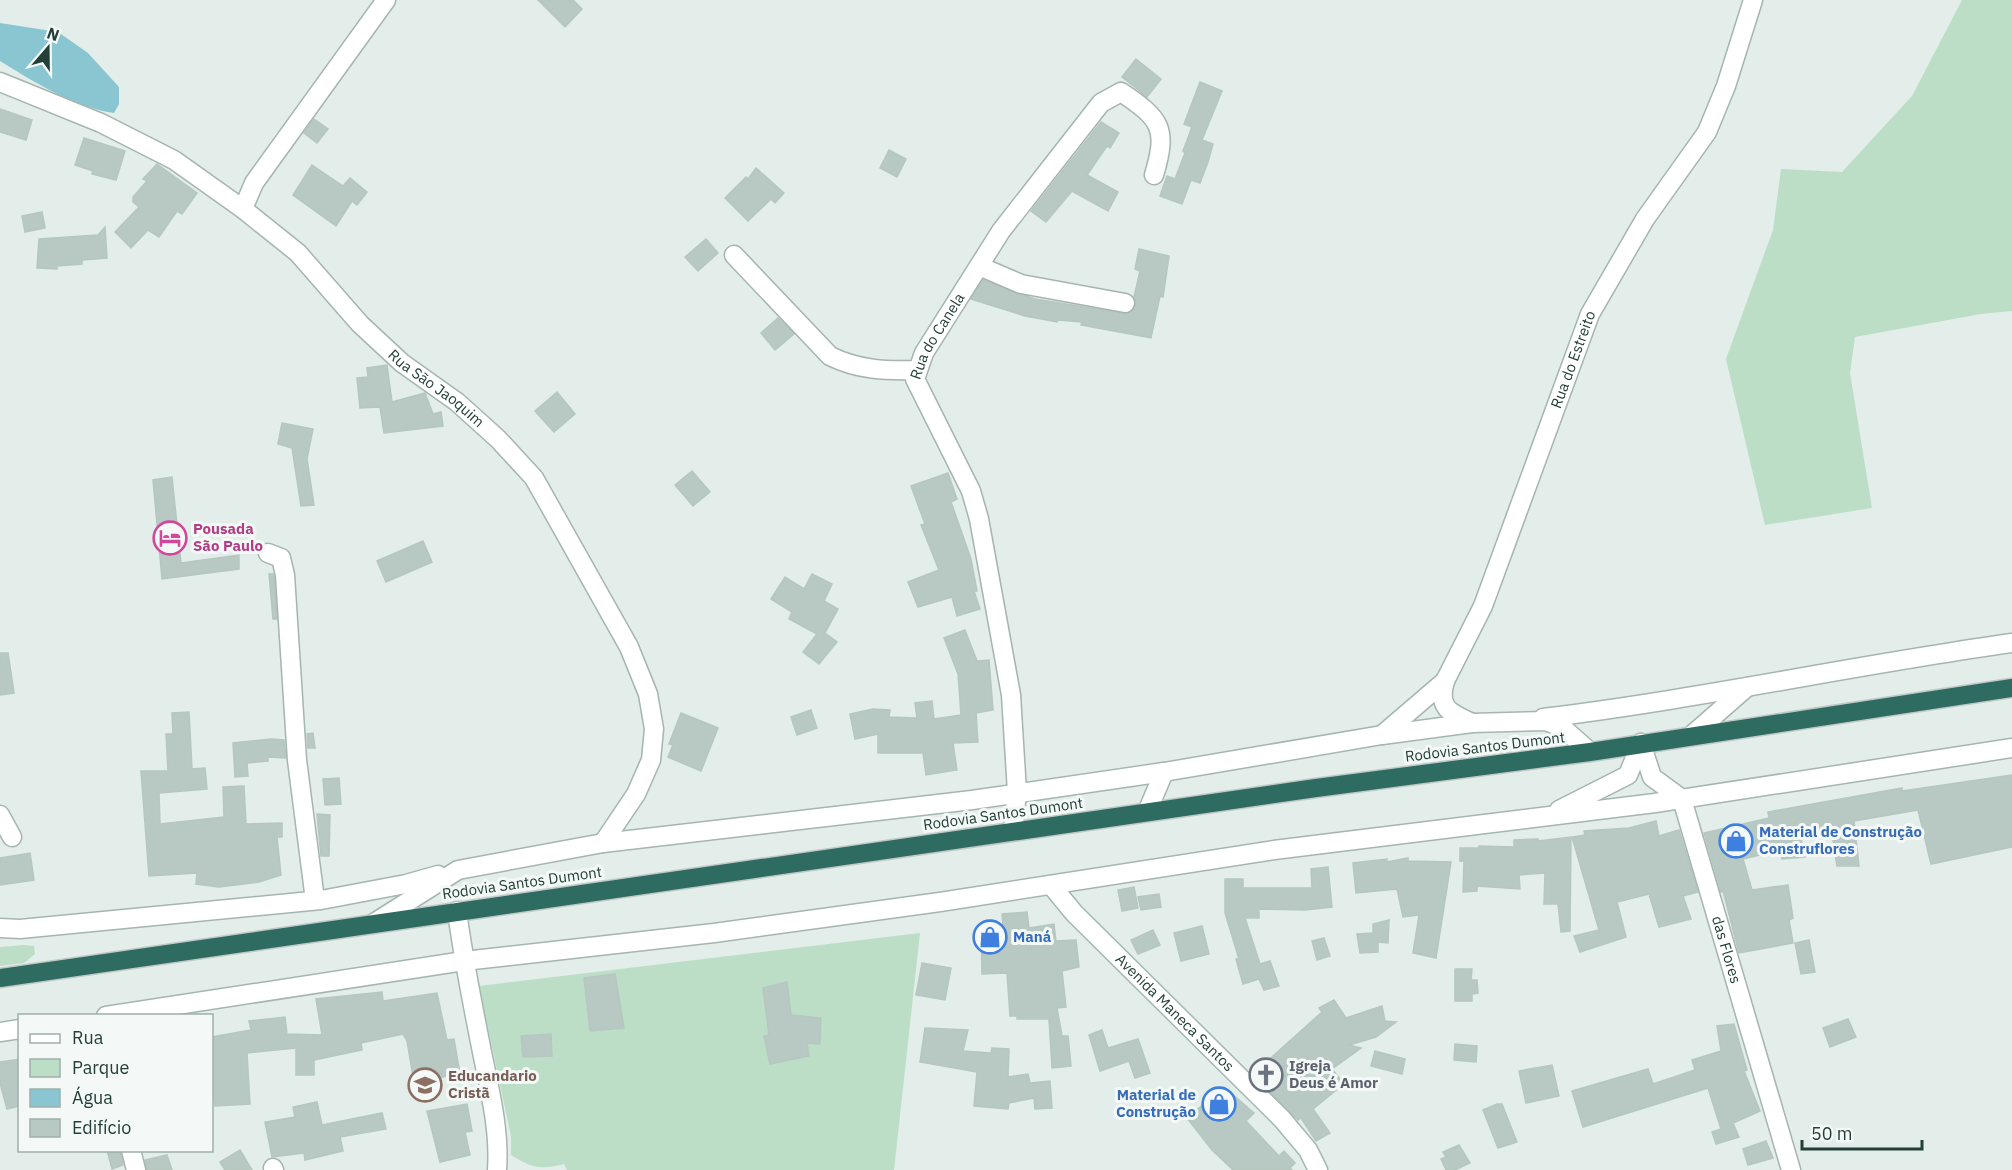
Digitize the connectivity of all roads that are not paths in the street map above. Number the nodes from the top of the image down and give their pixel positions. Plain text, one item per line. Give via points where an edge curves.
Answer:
1 (386, 0) edge
2 (1753, 0) edge
3 (0, 82) edge
4 (1154, 175) dead end
5 (243, 209) junction
6 (734, 255) dead end
7 (979, 266) junction
8 (1125, 303) dead end
9 (917, 370) junction
10 (268, 553) dead end
11 (2012, 644) edge
12 (1445, 681) junction
13 (1749, 686) junction
14 (2012, 688) edge
15 (1533, 719) junction
16 (1472, 723) junction
17 (1382, 735) junction
18 (1692, 735) junction
19 (1641, 743) junction
20 (2012, 748) edge
21 (1590, 752) junction
22 (1164, 772) junction
23 (1017, 792) junction
24 (1682, 799) junction
25 (1147, 812) junction
26 (0, 815) edge
27 (1547, 816) junction
28 (1013, 831) junction
29 (12, 837) dead end
30 (603, 843) junction
31 (458, 870) junction
32 (1051, 885) junction
33 (315, 900) junction
34 (458, 911) junction
35 (374, 923) junction
36 (0, 928) edge
37 (464, 961) junction
38 (0, 978) edge
39 (119, 1014) edge
40 (18, 1029) edge
41 (0, 1032) edge
42 (497, 1170) edge
43 (1318, 1170) edge
44 (1791, 1170) edge

1 - 5 street via 254,183
2 - 12 street, Rua do Estreito via 1707,132 1645,219 1590,314 1484,606
3 - 5 street, Rua São Jaoquim via 101,123 163,155
4 - 7 street, Rua do Canela via 1162,146 1159,125 1143,107 1121,92 1101,103 1001,231
5 - 30 street, Rua São Jaoquim via 298,253 360,324 402,363 458,402 534,478 629,647 648,694 654,729 651,760 636,794
6 - 9 street via 831,356 848,365 888,371
7 - 8 street via 1021,284
7 - 9 street, Rua do Canela via 924,352
9 - 23 street, Rua do Canela via 915,379 971,491 979,519 1011,695
10 - 33 street via 281,558 285,575 296,749
11 - 13 street
12 - 16 street via 1443,704
12 - 17 street
13 - 15 street via 1622,709
13 - 18 street
14 - 18 highway, Rodovia Santos Dumont
15 - 16 street
15 - 21 street via 1563,728
16 - 17 street
17 - 22 street
18 - 19 highway, Rodovia Santos Dumont
19 - 21 highway, Rodovia Santos Dumont
19 - 24 street via 1652,777
19 - 27 street via 1628,775
20 - 24 street
21 - 25 highway, Rodovia Santos Dumont
22 - 23 street
22 - 25 street
23 - 28 street, Rua do Canela
23 - 30 street
24 - 27 street
24 - 44 street, das Flores
25 - 28 highway, Rodovia Santos Dumont
26 - 29 street
27 - 32 street via 1274,850
28 - 34 highway, Rodovia Santos Dumont
30 - 31 street
31 - 33 street via 406,884
31 - 35 street
32 - 37 street via 714,933
32 - 43 street, Avenida Maneca Santos via 1074,913 1282,1119 1308,1150
33 - 36 street
34 - 35 highway, Rodovia Santos Dumont
34 - 37 street
35 - 38 highway, Rodovia Santos Dumont
37 - 39 street
37 - 42 street via 492,1099
40 - 41 street

